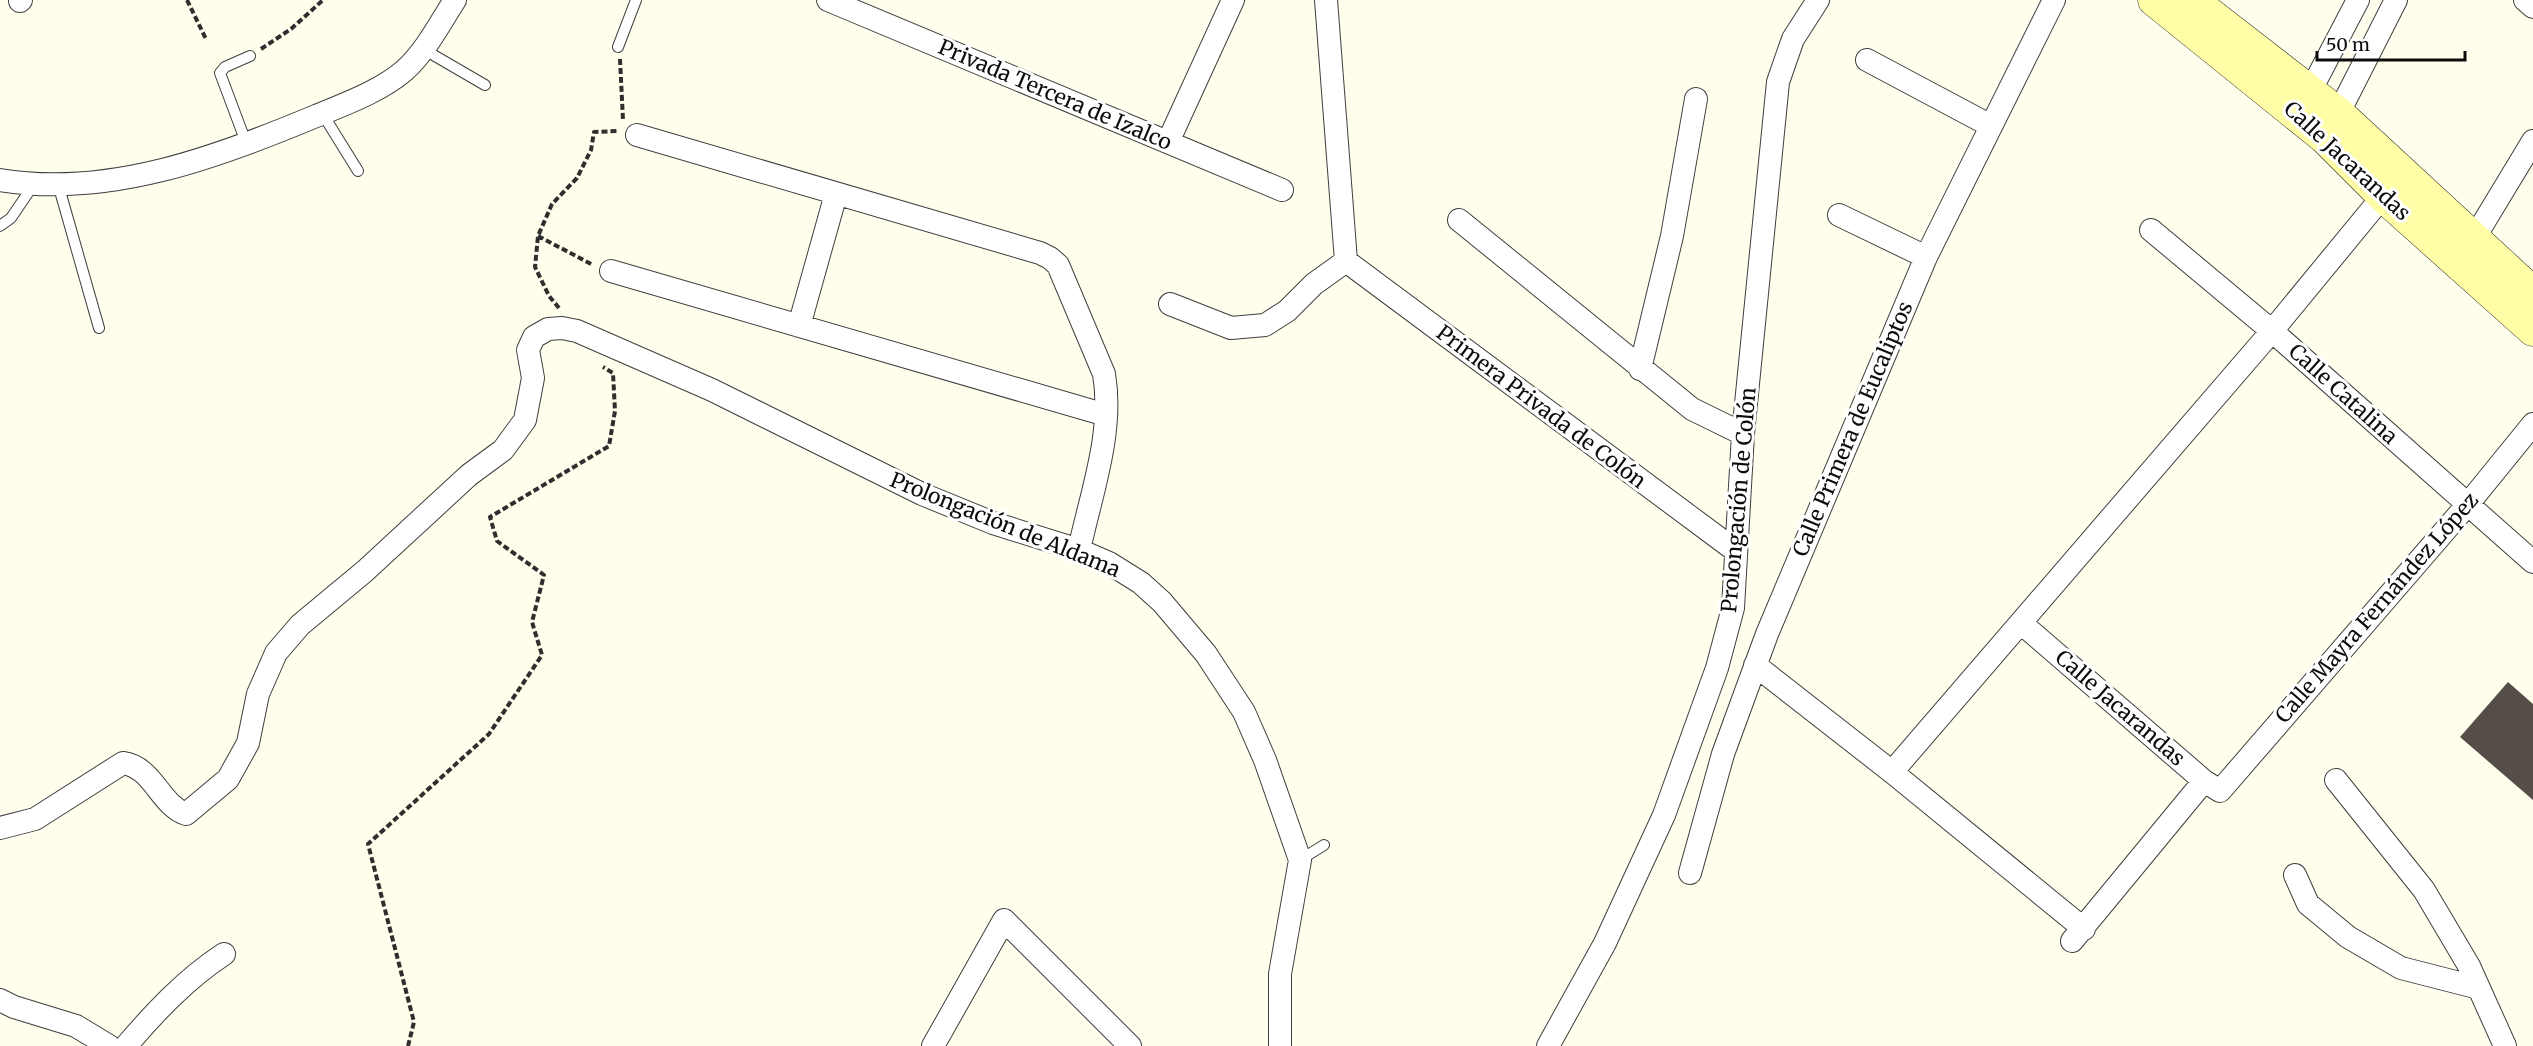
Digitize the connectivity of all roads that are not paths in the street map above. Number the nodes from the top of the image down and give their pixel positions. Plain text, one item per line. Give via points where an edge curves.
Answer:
1 (636, 0) edge
2 (828, 0) edge
3 (1233, 0) edge
4 (1326, 0) edge
5 (1818, 0) edge
6 (2054, 0) edge
7 (2154, 0) edge
8 (2192, 0) edge
9 (2358, 0) edge
10 (2396, 0) edge
11 (2525, 0) edge
12 (453, 2) edge
13 (2533, 7) edge
14 (618, 47) road end
15 (423, 48) junction
16 (250, 56) road end
17 (1867, 60) dead end
18 (485, 85) dead end
19 (1696, 99) dead end
20 (2304, 102) junction
21 (322, 113) junction
22 (1991, 126) junction
23 (2332, 126) junction
24 (637, 135) dead end
25 (2533, 141) edge
26 (1168, 142) junction
27 (247, 145) junction
28 (358, 171) dead end
29 (0, 180) edge
30 (34, 184) junction
31 (58, 184) junction
32 (1282, 190) dead end
33 (836, 194) junction
34 (2383, 196) junction
35 (1839, 215) dead end
36 (1459, 220) dead end
37 (0, 226) edge
38 (2151, 230) dead end
39 (2466, 251) junction
40 (1926, 257) junction
41 (1346, 261) junction
42 (611, 272) road end
43 (2533, 293) edge
44 (1170, 304) dead end
45 (799, 326) junction
46 (99, 328) dead end
47 (2533, 330) edge
48 (2272, 331) junction
49 (1640, 369) junction
50 (1106, 415) junction
51 (2533, 424) edge
52 (1743, 434) junction
53 (2468, 504) junction
54 (1078, 550) junction
55 (1736, 551) junction
56 (2533, 562) edge
57 (2021, 624) junction
58 (1755, 665) junction
59 (1892, 772) junction
60 (2336, 780) dead end
61 (2212, 786) junction
62 (0, 828) edge
63 (1324, 845) dead end
64 (1300, 860) junction
65 (1690, 873) dead end
66 (2295, 875) dead end
67 (224, 954) dead end
68 (2479, 988) junction
69 (0, 1000) edge
70 (109, 1046) edge
71 (126, 1046) edge
72 (933, 1046) edge
73 (1130, 1046) edge
74 (1280, 1046) edge
75 (1548, 1046) edge
76 (2505, 1046) edge

1 - 14 lane
2 - 26 street, Privada Tercera de Izalco
3 - 26 street
4 - 41 street
5 - 52 street, Prolongación de Colón via 1793,39 1778,82
6 - 22 street, Calle Primera de Eucaliptos
7 - 20 main road, Calle Jacarandas
8 - 20 main road, Calle Jacarandas
9 - 20 street
10 - 23 street
11 - 13 street
12 - 15 street
15 - 18 lane
15 - 21 street via 394,78
16 - 27 lane via 225,67 220,74
17 - 22 street
19 - 49 street via 1672,236
20 - 23 main road, Calle Jacarandas
21 - 27 street
21 - 28 lane
22 - 40 street, Calle Primera de Eucaliptos
23 - 34 main road, Calle Jacarandas
23 - 39 main road, Calle Jacarandas
24 - 33 street
25 - 39 street
26 - 32 street, Privada Tercera de Izalco
27 - 31 street via 147,173
29 - 30 street
30 - 31 street
30 - 37 lane via 12,218
31 - 46 lane
33 - 45 street
33 - 50 street via 1050,258 1062,272 1104,374
34 - 39 main road, Calle Jacarandas
34 - 48 street
35 - 40 street
36 - 49 street
38 - 48 street, Calle Catalina
39 - 43 main road, Calle Jacarandas
39 - 47 main road, Calle Jacarandas
40 - 58 street, Calle Primera de Eucaliptos
41 - 44 street via 1314,284 1287,312 1265,325 1231,328
41 - 55 street, Primera Privada de Colón
42 - 45 street
45 - 50 street
48 - 53 street, Calle Catalina
48 - 57 street
49 - 52 street via 1692,409
50 - 54 street
51 - 53 street, Calle Mayra Fernández López
52 - 55 street, Prolongación de Colón
53 - 56 street, Calle Catalina
53 - 61 street, Calle Mayra Fernández López
54 - 62 street, Prolongación de Aldama via 1017,532 922,494 712,390 577,331 548,329 534,337 528,350 533,378 525,420 503,450 294,632 276,653 258,694 248,743 228,779 186,814 176,811 134,764 123,763 35,819
54 - 64 street, Prolongación de Aldama via 1141,583 1206,654 1257,737
55 - 75 street, Prolongación de Colón via 1733,608 1717,668 1664,815 1605,943
57 - 59 street
57 - 61 street, Calle Jacarandas
58 - 59 street
58 - 65 street, Calle Primera de Eucaliptos via 1723,754
59 - 61 street, Calle Mayra Fernández López via 2078,935
60 - 68 street via 2424,890
63 - 64 lane
64 - 74 street, Prolongación de Aldama via 1280,974
66 - 68 street via 2308,904 2348,938 2401,968
67 - 71 street via 180,988
68 - 76 street
69 - 70 street via 76,1026
72 - 73 street via 1004,920

